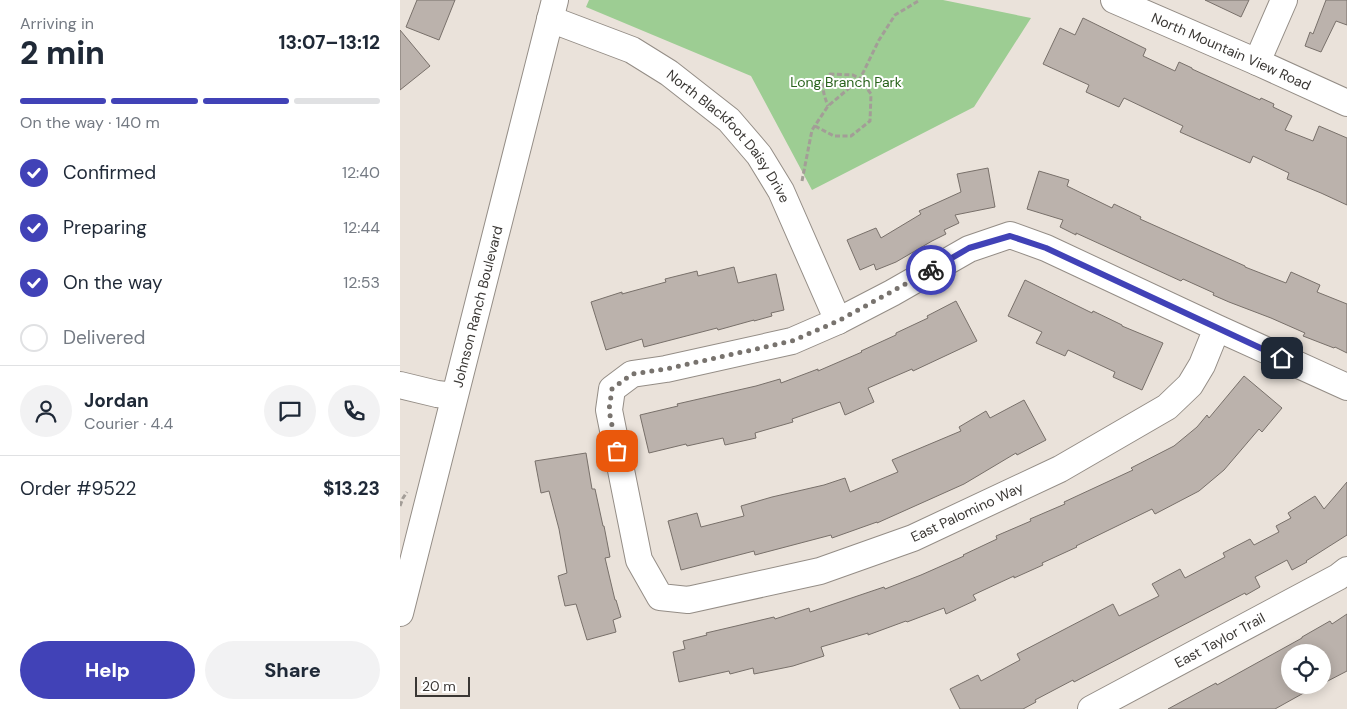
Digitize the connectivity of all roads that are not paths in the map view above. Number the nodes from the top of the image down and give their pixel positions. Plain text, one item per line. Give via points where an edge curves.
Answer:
1 (1114, 0) edge
2 (1284, 0) edge
3 (552, 9) edge
4 (1257, 62) junction
5 (1347, 103) edge
6 (838, 321) junction
7 (1217, 328) junction
8 (400, 385) edge
9 (1347, 387) edge
10 (454, 396) junction
11 (1347, 570) edge
12 (400, 613) edge
13 (1091, 709) edge

1 - 4 street, North Mountain View Road
2 - 4 street
3 - 6 street, North Blackfoot Daisy Drive via 670,73 729,120 782,191
3 - 10 street, Johnson Ranch Boulevard
4 - 5 street, North Mountain View Road
6 - 7 street via 969,248 1010,236 1046,248
6 - 7 street, East Palomino Way via 792,341 632,374 612,389 609,410 639,560 660,597 688,600 820,571 913,538 1060,469 1167,407 1190,385
7 - 9 street
8 - 10 street
10 - 12 street, Johnson Ranch Boulevard
11 - 13 street, East Taylor Trail

